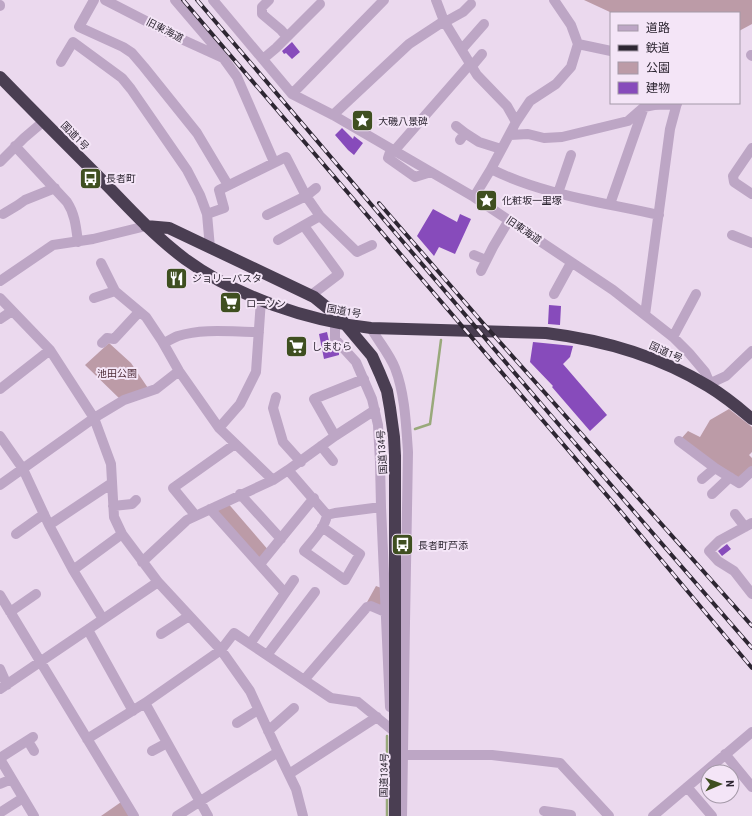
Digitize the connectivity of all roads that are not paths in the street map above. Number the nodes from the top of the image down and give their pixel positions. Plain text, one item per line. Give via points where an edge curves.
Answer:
1 (94, 0) edge
2 (105, 0) edge
3 (175, 0) edge
4 (213, 0) edge
5 (268, 0) edge
6 (436, 0) edge
7 (554, 0) edge
8 (378, 2) edge
9 (320, 4) dead end
10 (471, 4) dead end
11 (445, 21) junction
12 (484, 24) dead end
13 (287, 37) junction
14 (578, 44) junction
15 (462, 49) junction
16 (610, 51) edge
17 (482, 54) dead end
18 (225, 59) junction
19 (263, 59) junction
20 (61, 62) dead end
21 (472, 65) junction
22 (0, 77) edge
23 (292, 94) junction
24 (677, 104) edge
25 (651, 105) edge
26 (333, 115) junction
27 (44, 121) junction
28 (516, 122) junction
29 (456, 126) dead end
30 (510, 135) junction
31 (15, 146) junction
32 (752, 148) edge
33 (501, 149) junction
34 (393, 150) junction
35 (571, 155) dead end
36 (0, 162) edge
37 (274, 162) junction
38 (491, 169) junction
39 (427, 170) junction
40 (228, 186) junction
41 (55, 188) junction
42 (316, 188) dead end
43 (558, 193) junction
44 (752, 194) edge
45 (306, 196) junction
46 (474, 197) junction
47 (610, 204) junction
48 (3, 214) dead end
49 (207, 214) junction
50 (267, 215) dead end
51 (658, 215) junction
52 (320, 216) junction
53 (509, 220) junction
54 (146, 226) junction
55 (304, 226) junction
56 (732, 235) dead end
57 (278, 240) dead end
58 (78, 242) junction
59 (752, 243) edge
60 (372, 245) dead end
61 (210, 248) junction
62 (474, 255) dead end
63 (486, 260) junction
64 (101, 263) dead end
65 (572, 263) junction
66 (481, 271) dead end
67 (0, 281) edge
68 (114, 291) junction
69 (554, 294) dead end
70 (696, 294) dead end
71 (312, 296) junction
72 (0, 298) edge
73 (94, 298) dead end
74 (261, 300) junction
75 (12, 311) junction
76 (139, 312) junction
77 (645, 315) junction
78 (0, 319) edge
79 (335, 323) junction
80 (370, 328) junction
81 (259, 332) junction
82 (672, 337) junction
83 (102, 343) dead end
84 (164, 343) junction
85 (50, 350) junction
86 (752, 351) edge
87 (179, 371) junction
88 (364, 379) junction
89 (709, 386) junction
90 (0, 389) edge
91 (276, 397) dead end
92 (375, 410) junction
93 (94, 418) junction
94 (752, 418) edge
95 (219, 428) junction
96 (0, 436) edge
97 (335, 436) junction
98 (679, 441) dead end
99 (235, 444) junction
100 (321, 446) junction
101 (301, 462) junction
102 (333, 462) dead end
103 (715, 468) junction
104 (23, 469) junction
105 (288, 470) junction
106 (752, 471) edge
107 (730, 477) junction
108 (273, 480) junction
109 (702, 480) dead end
110 (112, 483) junction
111 (0, 485) edge
112 (240, 494) junction
113 (712, 494) dead end
114 (314, 498) junction
115 (136, 500) dead end
116 (113, 506) junction
117 (381, 507) junction
118 (210, 509) junction
119 (44, 514) junction
120 (735, 514) dead end
121 (327, 515) junction
122 (196, 516) junction
123 (49, 525) junction
124 (749, 525) edge
125 (322, 527) junction
126 (16, 534) dead end
127 (122, 534) junction
128 (281, 539) junction
129 (142, 562) junction
130 (260, 564) junction
131 (73, 570) junction
132 (294, 580) dead end
133 (158, 582) junction
134 (315, 592) dead end
135 (285, 593) junction
136 (36, 594) dead end
137 (752, 594) edge
138 (0, 595) edge
139 (5, 608) edge
140 (385, 612) junction
141 (189, 616) junction
142 (103, 619) junction
143 (400, 623) junction
144 (88, 630) junction
145 (161, 634) dead end
146 (250, 644) junction
147 (221, 650) junction
148 (267, 655) junction
149 (40, 663) junction
150 (0, 669) edge
151 (304, 680) junction
152 (3, 687) edge
153 (145, 704) junction
154 (294, 708) dead end
155 (258, 710) junction
156 (133, 711) junction
157 (377, 717) junction
158 (237, 723) dead end
159 (393, 730) junction
160 (268, 731) junction
161 (752, 732) edge
162 (87, 739) junction
163 (167, 743) junction
164 (34, 751) dead end
165 (152, 752) dead end
166 (278, 752) junction
167 (725, 754) junction
168 (399, 755) junction
169 (0, 759) edge
170 (289, 774) junction
171 (12, 779) junction
172 (0, 784) edge
173 (687, 787) junction
174 (752, 787) edge
175 (23, 798) junction
176 (200, 801) junction
177 (544, 811) dead end
178 (1, 812) dead end
179 (564, 815) edge
180 (34, 816) edge
181 (134, 816) edge
182 (177, 816) edge
183 (208, 816) edge
184 (303, 816) edge
185 (395, 816) edge
186 (402, 816) edge
187 (609, 816) edge
188 (653, 816) edge
189 (712, 816) edge

1 - 40 street via 79,27 122,47 136,58 197,133
2 - 18 street, 旧東海道
3 - 18 street
4 - 19 street
5 - 13 street via 262,7 262,14
6 - 11 street
7 - 14 street via 571,24
8 - 23 street
9 - 13 street
10 - 11 street via 463,12
11 - 15 street
11 - 26 street via 409,44
12 - 15 street
13 - 19 street
14 - 16 street
14 - 28 street via 571,67 556,84 530,101
15 - 21 street
17 - 21 street
18 - 37 street via 237,78
19 - 23 street
20 - 49 street via 73,42 122,78 187,170
21 - 28 street via 477,75 507,106
21 - 34 street
22 - 27 highway, 国道1号
23 - 26 street, 旧東海道
24 - 25 street
24 - 51 street via 670,129
25 - 30 street via 628,121 562,137
25 - 47 street
26 - 34 street, 旧東海道
27 - 31 street
27 - 54 highway, 国道1号
28 - 30 street
29 - 33 street via 462,136
30 - 33 street
31 - 36 street
31 - 41 street
32 - 44 street via 733,176 734,182
33 - 38 street
34 - 39 street, 旧東海道
34 - 39 street via 388,158 408,174 415,177
35 - 43 street
37 - 40 street
37 - 45 street via 286,157
38 - 43 street via 512,180
38 - 46 street
39 - 46 street, 旧東海道
40 - 49 street via 219,190 224,208
41 - 48 street via 25,200
41 - 58 street via 72,210
42 - 45 street
43 - 47 street
45 - 50 street
45 - 52 street
46 - 53 street, 旧東海道
47 - 51 street
49 - 61 street
51 - 77 street
52 - 55 street
52 - 60 street via 357,252
53 - 63 street
53 - 65 street, 旧東海道
54 - 58 street
54 - 61 highway, 国道134号 via 168,228
54 - 74 highway, 国道1号 via 186,259
55 - 57 street
55 - 71 street via 339,274
56 - 59 street
58 - 67 street via 52,245
61 - 71 highway, 国道134号
62 - 63 street
63 - 66 street
64 - 68 street
65 - 69 street
65 - 77 street, 旧東海道
68 - 73 street
68 - 76 street
70 - 82 street
71 - 143 highway, 国道134号 via 340,318 372,356 387,391 394,438
72 - 75 street
74 - 79 highway, 国道1号 via 296,313
74 - 81 street
75 - 78 street
75 - 85 street
76 - 83 street via 114,339 107,338
76 - 84 street via 146,317
77 - 82 street, 旧東海道
79 - 80 highway, 国道1号
79 - 88 street via 335,339 356,362
80 - 89 highway, 国道1号 via 517,331 573,336 636,352 673,367
80 - 143 street via 395,368 406,428 408,466
81 - 84 street via 189,333 176,336
81 - 95 street via 256,372 240,404
82 - 89 street, 旧東海道 via 705,372
84 - 87 street
85 - 90 street
85 - 93 street
86 - 89 street via 726,376
87 - 93 street via 156,389 124,400
87 - 95 street
88 - 92 street
88 - 97 street via 314,398
89 - 94 highway, 国道1号
91 - 101 street via 273,408 274,426 283,442
92 - 97 street
92 - 117 street via 378,425
93 - 104 street
93 - 110 street via 111,464
95 - 99 street
96 - 104 street
97 - 100 street
98 - 103 street
99 - 108 street
99 - 122 street via 173,488
100 - 101 street
100 - 102 street
101 - 105 street
103 - 107 street
103 - 109 street
104 - 111 street
104 - 119 street
105 - 108 street
105 - 114 street
106 - 107 street via 739,483
107 - 113 street
108 - 112 street
110 - 116 street
110 - 123 street
112 - 118 street
112 - 128 street
114 - 121 street
114 - 128 street
115 - 116 street via 132,504
116 - 127 street via 114,516
117 - 121 street
117 - 140 street
118 - 122 street
118 - 130 street
119 - 123 street
119 - 126 street
120 - 124 street
121 - 125 street
122 - 129 street via 187,520
123 - 131 street
124 - 137 street via 719,541 709,551 718,561 734,570
125 - 125 street via 304,551 346,580 360,554
127 - 129 street
127 - 131 street
128 - 130 street
129 - 133 street
130 - 135 street
131 - 142 street
132 - 135 street
133 - 141 street
133 - 142 street
134 - 148 street via 298,622
135 - 146 street
136 - 139 street
138 - 139 street
139 - 149 street
140 - 151 street via 371,606 367,607
140 - 159 street
141 - 145 street
141 - 147 street
142 - 144 street
143 - 159 highway, 国道134号
143 - 168 street
144 - 149 street
144 - 156 street
146 - 147 street via 234,633
146 - 148 street
147 - 153 street
147 - 155 street via 250,691
148 - 151 street
149 - 152 street
149 - 162 street
150 - 152 street
151 - 157 street via 331,698 358,702
153 - 156 street
153 - 163 street
154 - 160 street
155 - 158 street
155 - 160 street
156 - 162 street
157 - 159 street
157 - 170 street
159 - 168 highway, 国道134号
160 - 166 street
161 - 167 street
162 - 181 street
163 - 165 street
163 - 176 street
164 - 169 street via 31,739
166 - 170 street
166 - 176 street
167 - 173 street
167 - 174 street
168 - 185 highway, 国道134号 via 390,794
168 - 186 street
168 - 187 street via 492,755 560,763
169 - 171 street
170 - 184 street
171 - 172 street
171 - 175 street
173 - 188 street
173 - 189 street
175 - 178 street
175 - 180 street
176 - 182 street
176 - 183 street
177 - 179 street

